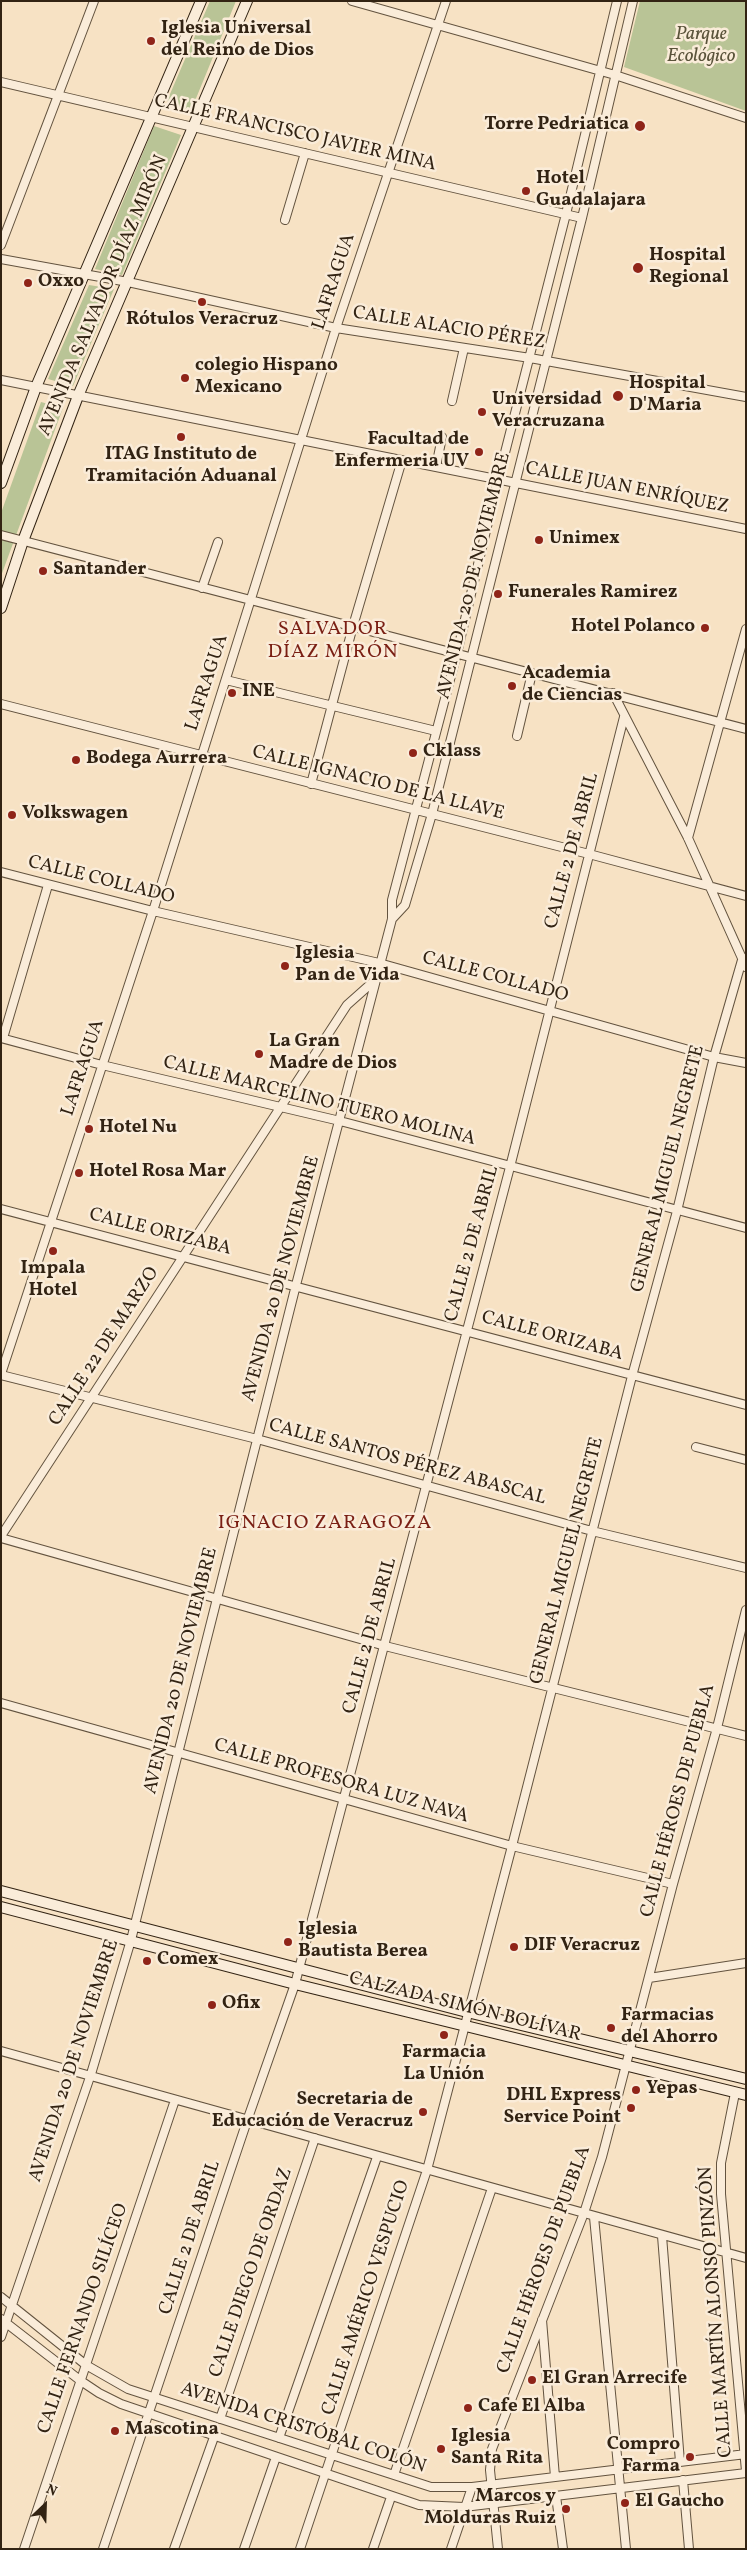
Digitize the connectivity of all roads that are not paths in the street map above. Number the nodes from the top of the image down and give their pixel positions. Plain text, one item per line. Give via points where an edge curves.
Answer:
1 (94, 1) edge
2 (201, 1) edge
3 (248, 1) edge
4 (352, 1) edge
5 (446, 1) edge
6 (617, 1) edge
7 (633, 1) edge
8 (438, 26) junction
9 (600, 71) junction
10 (615, 75) junction
11 (1, 82) edge
12 (58, 95) junction
13 (150, 117) junction
14 (746, 118) edge
15 (195, 127) junction
16 (305, 153) junction
17 (388, 172) junction
18 (566, 214) junction
19 (582, 218) junction
20 (285, 220) dead end
21 (1, 244) edge
22 (1, 259) edge
23 (84, 273) junction
24 (128, 282) junction
25 (336, 328) junction
26 (464, 348) junction
27 (530, 358) junction
28 (546, 361) junction
29 (1, 380) edge
30 (36, 387) junction
31 (78, 396) junction
32 (746, 397) edge
33 (452, 401) dead end
34 (442, 437) dead end
35 (302, 441) junction
36 (402, 460) junction
37 (436, 467) junction
38 (498, 480) junction
39 (1, 483) edge
40 (514, 483) junction
41 (746, 529) edge
42 (1, 535) edge
43 (23, 541) junction
44 (218, 542) dead end
45 (202, 588) junction
46 (252, 601) junction
47 (1, 608) edge
48 (353, 626) junction
49 (746, 629) edge
50 (457, 653) junction
51 (473, 658) junction
52 (532, 673) junction
53 (226, 680) junction
54 (613, 693) junction
55 (1, 704) edge
56 (332, 706) junction
57 (624, 717) junction
58 (718, 722) junction
59 (746, 729) edge
60 (436, 731) junction
61 (517, 736) dead end
62 (202, 757) junction
63 (311, 784) junction
64 (415, 810) junction
65 (432, 814) junction
66 (688, 838) junction
67 (589, 854) junction
68 (1, 872) edge
69 (48, 885) junction
70 (710, 887) junction
71 (746, 896) edge
72 (153, 911) junction
73 (392, 919) junction
74 (745, 962) edge
75 (379, 963) junction
76 (374, 981) junction
77 (548, 1009) junction
78 (2, 1038) edge
79 (714, 1057) junction
80 (746, 1062) edge
81 (102, 1065) junction
82 (279, 1108) junction
83 (340, 1121) junction
84 (510, 1167) junction
85 (1, 1209) edge
86 (677, 1211) junction
87 (51, 1222) junction
88 (746, 1228) edge
89 (185, 1256) junction
90 (296, 1285) junction
91 (467, 1331) junction
92 (1, 1374) edge
93 (632, 1376) junction
94 (92, 1396) junction
95 (746, 1405) edge
96 (257, 1439) junction
97 (696, 1447) dead end
98 (746, 1460) edge
99 (427, 1486) junction
100 (592, 1531) junction
101 (1, 1537) edge
102 (746, 1568) edge
103 (218, 1600) junction
104 (746, 1610) edge
105 (385, 1646) junction
106 (552, 1688) junction
107 (1, 1703) edge
108 (717, 1728) junction
109 (746, 1736) edge
110 (177, 1753) junction
111 (346, 1800) junction
112 (512, 1846) junction
113 (673, 1884) junction
114 (1, 1891) edge
115 (1, 1907) edge
116 (135, 1925) junction
117 (131, 1940) junction
118 (746, 1962) edge
119 (300, 1968) junction
120 (649, 1978) junction
121 (295, 1984) junction
122 (467, 2012) junction
123 (464, 2026) junction
124 (1, 2051) edge
125 (630, 2051) junction
126 (627, 2065) junction
127 (91, 2074) junction
128 (746, 2079) edge
129 (735, 2093) junction
130 (746, 2095) edge
131 (175, 2100) junction
132 (248, 2118) junction
133 (315, 2138) junction
134 (377, 2157) junction
135 (427, 2170) junction
136 (492, 2188) junction
137 (584, 2214) junction
138 (594, 2216) junction
139 (662, 2236) junction
140 (728, 2253) junction
141 (746, 2258) edge
142 (1, 2297) edge
143 (12, 2305) junction
144 (542, 2318) junction
145 (4, 2321) edge
146 (1, 2337) edge
147 (86, 2365) junction
148 (80, 2381) junction
149 (155, 2398) junction
150 (149, 2415) junction
151 (220, 2418) junction
152 (214, 2437) junction
153 (279, 2438) junction
154 (745, 2454) edge
155 (332, 2455) junction
156 (276, 2457) junction
157 (680, 2462) junction
158 (618, 2470) junction
159 (746, 2472) edge
160 (326, 2474) junction
161 (394, 2476) junction
162 (555, 2477) junction
163 (683, 2480) junction
164 (491, 2485) junction
165 (472, 2487) junction
166 (619, 2488) junction
167 (556, 2496) junction
168 (391, 2497) junction
169 (493, 2503) junction
170 (464, 2508) junction
171 (24, 2549) edge
172 (103, 2549) edge
173 (174, 2549) edge
174 (244, 2549) edge
175 (300, 2549) edge
176 (373, 2549) edge
177 (451, 2549) edge
178 (498, 2549) edge
179 (563, 2549) edge
180 (626, 2549) edge
181 (690, 2549) edge

1 - 12 street
2 - 13 main road, AVENIDA SALVADOR DÍAZ MIRÓN
3 - 15 main road, AVENIDA SALVADOR DÍAZ MIRÓN
4 - 8 street
5 - 8 street, LAFRAGUA
6 - 9 street, AVENIDA 20 DE NOVIEMBRE
7 - 10 street, AVENIDA 20 DE NOVIEMBRE
8 - 9 street
8 - 17 street, LAFRAGUA
9 - 10 street
9 - 18 street, AVENIDA 20 DE NOVIEMBRE
10 - 14 street
10 - 19 street, AVENIDA 20 DE NOVIEMBRE
11 - 12 street, CALLE FRANCISCO JAVIER MINA
12 - 13 street, CALLE FRANCISCO JAVIER MINA
12 - 21 street
13 - 15 street, CALLE FRANCISCO JAVIER MINA
13 - 23 main road, AVENIDA SALVADOR DÍAZ MIRÓN
15 - 16 street, CALLE FRANCISCO JAVIER MINA
15 - 24 main road, AVENIDA SALVADOR DÍAZ MIRÓN
16 - 17 street, CALLE FRANCISCO JAVIER MINA
16 - 20 street
17 - 18 street, CALLE FRANCISCO JAVIER MINA
17 - 25 street, LAFRAGUA
18 - 19 street, CALLE FRANCISCO JAVIER MINA
18 - 27 street, AVENIDA 20 DE NOVIEMBRE
19 - 28 street, AVENIDA 20 DE NOVIEMBRE
22 - 23 street, CALLE ALACIO PÉREZ
23 - 24 street, CALLE ALACIO PÉREZ
23 - 30 main road, AVENIDA SALVADOR DÍAZ MIRÓN
24 - 25 street, CALLE ALACIO PÉREZ
24 - 31 main road, AVENIDA SALVADOR DÍAZ MIRÓN
25 - 26 street, CALLE ALACIO PÉREZ
25 - 35 street, LAFRAGUA
26 - 27 street, CALLE ALACIO PÉREZ
26 - 33 street
27 - 28 street, CALLE ALACIO PÉREZ
27 - 38 street, AVENIDA 20 DE NOVIEMBRE
28 - 32 street, CALLE ALACIO PÉREZ
28 - 40 street, AVENIDA 20 DE NOVIEMBRE
29 - 30 street, CALLE JUAN ENRÍQUEZ
30 - 31 street, CALLE JUAN ENRÍQUEZ
30 - 39 main road, AVENIDA SALVADOR DÍAZ MIRÓN
31 - 35 street, CALLE JUAN ENRÍQUEZ
31 - 43 main road, AVENIDA SALVADOR DÍAZ MIRÓN
34 - 37 street
35 - 36 street, CALLE JUAN ENRÍQUEZ
35 - 46 street, LAFRAGUA
36 - 37 street, CALLE JUAN ENRÍQUEZ
36 - 48 street
37 - 38 street, CALLE JUAN ENRÍQUEZ
38 - 40 street, CALLE JUAN ENRÍQUEZ
38 - 50 street, AVENIDA 20 DE NOVIEMBRE
40 - 41 street, CALLE JUAN ENRÍQUEZ
40 - 51 street, AVENIDA 20 DE NOVIEMBRE
42 - 43 street
43 - 45 street
43 - 47 main road, AVENIDA SALVADOR DÍAZ MIRÓN
44 - 45 street
45 - 46 street
46 - 48 street
46 - 53 street, LAFRAGUA
48 - 50 street
48 - 56 street
49 - 58 street
50 - 51 street
50 - 60 street, AVENIDA 20 DE NOVIEMBRE
51 - 52 street
51 - 65 street, AVENIDA 20 DE NOVIEMBRE
52 - 54 street
52 - 61 street
53 - 56 street
53 - 62 street, LAFRAGUA
54 - 57 street
54 - 58 street
55 - 62 street, CALLE IGNACIO DE LA LLAVE
56 - 60 street
56 - 63 street
57 - 66 street
57 - 67 street, CALLE 2 DE ABRIL
58 - 59 street
58 - 66 street
60 - 64 street, AVENIDA 20 DE NOVIEMBRE
62 - 63 street, CALLE IGNACIO DE LA LLAVE
62 - 72 street, LAFRAGUA
63 - 64 street, CALLE IGNACIO DE LA LLAVE
64 - 65 street, CALLE IGNACIO DE LA LLAVE
64 - 73 street, AVENIDA 20 DE NOVIEMBRE via 392,900
65 - 67 street, CALLE IGNACIO DE LA LLAVE
65 - 73 street, AVENIDA 20 DE NOVIEMBRE via 405,905
66 - 70 street
67 - 70 street, CALLE IGNACIO DE LA LLAVE
67 - 77 street, CALLE 2 DE ABRIL
68 - 69 street, CALLE COLLADO
69 - 72 street, CALLE COLLADO
69 - 78 street
70 - 71 street, CALLE IGNACIO DE LA LLAVE
70 - 74 street
72 - 75 street, CALLE COLLADO
72 - 81 street, LAFRAGUA
73 - 75 street, AVENIDA 20 DE NOVIEMBRE
74 - 79 street, GENERAL MIGUEL NEGRETE
75 - 76 street, AVENIDA 20 DE NOVIEMBRE
75 - 77 street, CALLE COLLADO
76 - 82 street, CALLE 22 DE MARZO via 347,1005
76 - 83 street, AVENIDA 20 DE NOVIEMBRE
77 - 79 street, CALLE COLLADO
77 - 84 street, CALLE 2 DE ABRIL
78 - 81 street, CALLE MARCELINO TUERO MOLINA
79 - 80 street, CALLE COLLADO
79 - 86 street, GENERAL MIGUEL NEGRETE
81 - 82 street, CALLE MARCELINO TUERO MOLINA
81 - 87 street, LAFRAGUA
82 - 83 street, CALLE MARCELINO TUERO MOLINA
82 - 89 street, CALLE 22 DE MARZO
83 - 84 street, CALLE MARCELINO TUERO MOLINA
83 - 90 street, AVENIDA 20 DE NOVIEMBRE
84 - 86 street, CALLE MARCELINO TUERO MOLINA
84 - 91 street, CALLE 2 DE ABRIL
85 - 87 street, CALLE ORIZABA
86 - 88 street, CALLE MARCELINO TUERO MOLINA
86 - 93 street, GENERAL MIGUEL NEGRETE
87 - 89 street, CALLE ORIZABA
87 - 92 street, LAFRAGUA
89 - 90 street, CALLE ORIZABA
89 - 94 street, CALLE 22 DE MARZO
90 - 91 street, CALLE ORIZABA
90 - 96 street, AVENIDA 20 DE NOVIEMBRE
91 - 93 street, CALLE ORIZABA
91 - 99 street, CALLE 2 DE ABRIL
92 - 94 street, CALLE SANTOS PÉREZ ABASCAL
93 - 95 street, CALLE ORIZABA
93 - 100 street, GENERAL MIGUEL NEGRETE
94 - 96 street, CALLE SANTOS PÉREZ ABASCAL
94 - 101 street, CALLE 22 DE MARZO
96 - 99 street, CALLE SANTOS PÉREZ ABASCAL
96 - 103 street, AVENIDA 20 DE NOVIEMBRE
97 - 98 street
99 - 100 street, CALLE SANTOS PÉREZ ABASCAL
99 - 105 street, CALLE 2 DE ABRIL
100 - 102 street, CALLE SANTOS PÉREZ ABASCAL
100 - 106 street, GENERAL MIGUEL NEGRETE
101 - 103 street
103 - 105 street
103 - 110 street, AVENIDA 20 DE NOVIEMBRE
104 - 108 street, CALLE HÉROES DE PUEBLA
105 - 106 street
105 - 111 street, CALLE 2 DE ABRIL
106 - 108 street
106 - 112 street, GENERAL MIGUEL NEGRETE
107 - 110 street, CALLE PROFESORA LUZ NAVA
108 - 109 street
108 - 113 street, CALLE HÉROES DE PUEBLA
110 - 111 street, CALLE PROFESORA LUZ NAVA
110 - 116 street, AVENIDA 20 DE NOVIEMBRE
111 - 112 street, CALLE PROFESORA LUZ NAVA
111 - 119 street, CALLE 2 DE ABRIL
112 - 113 street, CALLE PROFESORA LUZ NAVA
112 - 122 street, GENERAL MIGUEL NEGRETE
113 - 120 street, CALLE HÉROES DE PUEBLA
114 - 116 main road, CALZADA SIMÓN BOLÍVAR
115 - 117 main road, CALZADA SIMÓN BOLÍVAR
116 - 117 street, AVENIDA 20 DE NOVIEMBRE
116 - 119 main road, CALZADA SIMÓN BOLÍVAR
117 - 121 main road, CALZADA SIMÓN BOLÍVAR
117 - 127 street, AVENIDA 20 DE NOVIEMBRE
118 - 120 street
119 - 121 street, CALLE 2 DE ABRIL
119 - 122 main road, CALZADA SIMÓN BOLÍVAR
120 - 125 street, CALLE HÉROES DE PUEBLA
121 - 123 main road, CALZADA SIMÓN BOLÍVAR
121 - 132 street, CALLE 2 DE ABRIL
122 - 123 street, GENERAL MIGUEL NEGRETE
122 - 125 main road, CALZADA SIMÓN BOLÍVAR
123 - 126 main road, CALZADA SIMÓN BOLÍVAR
123 - 135 street, GENERAL MIGUEL NEGRETE
124 - 127 street
125 - 126 street, CALLE HÉROES DE PUEBLA
125 - 128 main road, CALZADA SIMÓN BOLÍVAR
126 - 129 main road, CALZADA SIMÓN BOLÍVAR
126 - 137 street, CALLE HÉROES DE PUEBLA
127 - 131 street
127 - 143 street, AVENIDA 20 DE NOVIEMBRE
129 - 130 main road, CALZADA SIMÓN BOLÍVAR
129 - 140 street, CALLE MARTÍN ALONSO PINZÓN via 721,2163
131 - 132 street
131 - 147 street, CALLE FERNANDO SILÍCEO
132 - 133 street
132 - 149 street, CALLE 2 DE ABRIL
133 - 134 street
133 - 151 street, CALLE DIEGO DE ORDAZ
134 - 135 street
134 - 153 street
135 - 136 street
135 - 155 street, CALLE AMÉRICO VESPUCIO
136 - 137 street
136 - 161 street
137 - 138 street
137 - 144 street, CALLE HÉROES DE PUEBLA
138 - 139 street
138 - 158 street
139 - 140 street
139 - 157 street
140 - 141 street
140 - 154 street, CALLE MARTÍN ALONSO PINZÓN
142 - 143 street, AVENIDA CRISTÓBAL COLÓN
143 - 145 street, AVENIDA 20 DE NOVIEMBRE
143 - 147 street, AVENIDA CRISTÓBAL COLÓN
144 - 162 street
144 - 164 street, CALLE HÉROES DE PUEBLA via 492,2449
145 - 146 street, AVENIDA 20 DE NOVIEMBRE
145 - 148 street, AVENIDA CRISTÓBAL COLÓN
147 - 148 street, CALLE FERNANDO SILÍCEO
147 - 149 street, AVENIDA CRISTÓBAL COLÓN via 128,2389
148 - 150 street, AVENIDA CRISTÓBAL COLÓN via 98,2393
148 - 171 street, CALLE FERNANDO SILÍCEO
149 - 150 street, CALLE 2 DE ABRIL
149 - 151 street, AVENIDA CRISTÓBAL COLÓN
150 - 152 street, AVENIDA CRISTÓBAL COLÓN
150 - 172 street, CALLE 2 DE ABRIL
151 - 153 street, AVENIDA CRISTÓBAL COLÓN
152 - 156 street, AVENIDA CRISTÓBAL COLÓN
152 - 173 street
153 - 155 street, AVENIDA CRISTÓBAL COLÓN
154 - 157 street, AVENIDA CRISTÓBAL COLÓN
154 - 159 street, CALLE MARTÍN ALONSO PINZÓN
155 - 160 street, CALLE AMÉRICO VESPUCIO
155 - 161 street, AVENIDA CRISTÓBAL COLÓN
156 - 160 street, AVENIDA CRISTÓBAL COLÓN
156 - 174 street
157 - 158 street, AVENIDA CRISTÓBAL COLÓN
158 - 162 street, AVENIDA CRISTÓBAL COLÓN
158 - 166 street
159 - 163 street, AVENIDA CRISTÓBAL COLÓN
160 - 168 street, AVENIDA CRISTÓBAL COLÓN
160 - 175 street, CALLE AMÉRICO VESPUCIO
161 - 165 street, AVENIDA CRISTÓBAL COLÓN via 431,2487
162 - 164 street, AVENIDA CRISTÓBAL COLÓN
163 - 166 street, AVENIDA CRISTÓBAL COLÓN
163 - 181 street
164 - 165 street, AVENIDA CRISTÓBAL COLÓN
164 - 169 street, CALLE HÉROES DE PUEBLA
165 - 170 street
166 - 167 street, AVENIDA CRISTÓBAL COLÓN
166 - 180 street
167 - 169 street, AVENIDA CRISTÓBAL COLÓN
167 - 179 street
168 - 170 street, AVENIDA CRISTÓBAL COLÓN via 431,2507
168 - 176 street
169 - 170 street, AVENIDA CRISTÓBAL COLÓN
169 - 178 street, CALLE HÉROES DE PUEBLA
170 - 177 street

